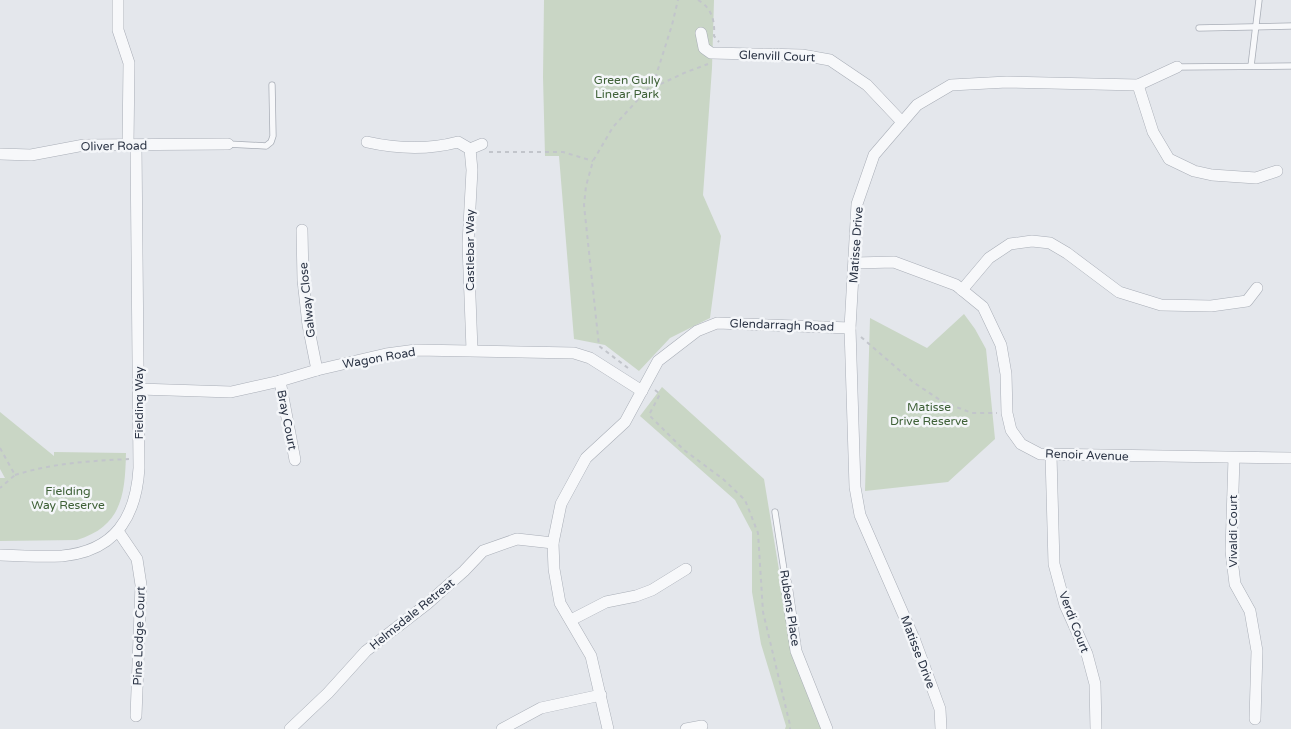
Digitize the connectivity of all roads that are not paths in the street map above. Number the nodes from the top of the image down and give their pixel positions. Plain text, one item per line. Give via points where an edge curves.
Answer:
1 (118, 0) edge
2 (1259, 0) edge
3 (1291, 26) edge
4 (1256, 27) junction
5 (1199, 28) dead end
6 (701, 33) dead end
7 (1251, 66) junction
8 (1291, 66) edge
9 (1177, 67) joint
10 (272, 85) dead end
11 (1138, 85) junction
12 (902, 122) junction
13 (367, 142) dead end
14 (228, 144) joint
15 (132, 145) junction
16 (486, 148) road end
17 (470, 149) junction
18 (0, 154) edge
19 (1277, 171) dead end
20 (302, 230) dead end
21 (854, 262) junction
22 (1257, 288) dead end
23 (962, 290) junction
24 (850, 328) junction
25 (472, 350) junction
26 (316, 370) junction
27 (280, 381) junction
28 (139, 389) junction
29 (642, 391) junction
30 (1050, 455) junction
31 (1234, 458) junction
32 (1291, 458) edge
33 (295, 460) dead end
34 (775, 512) dead end
35 (118, 531) junction
36 (553, 542) junction
37 (0, 556) edge
38 (686, 569) dead end
39 (786, 583) joint
40 (570, 620) junction
41 (601, 695) junction
42 (136, 716) dead end
43 (1255, 719) dead end
44 (702, 726) dead end
45 (290, 729) edge
46 (502, 729) edge
47 (608, 729) edge
48 (686, 729) edge
49 (827, 729) edge
50 (941, 729) edge
51 (1096, 729) edge

1 - 15 street, Fielding Way via 118,30 130,63
2 - 4 lane
3 - 4 lane
4 - 5 lane
4 - 7 lane
6 - 12 street, Glenvill Court via 704,48 711,53 802,55 830,60 868,85
7 - 8 lane, Matisse Drive
7 - 9 lane, Matisse Drive
9 - 11 street, Matisse Drive
10 - 14 lane via 271,142 266,146
11 - 12 street, Matisse Drive via 1007,82 951,85 917,105
11 - 19 street via 1153,132 1169,159 1194,171 1212,175 1256,178
12 - 21 street, Matisse Drive via 874,155 868,171 857,204
13 - 17 street via 392,147 437,148 458,142
14 - 15 street, Oliver Road
15 - 18 street, Oliver Road via 84,145 31,155
15 - 28 street, Fielding Way
16 - 17 street
17 - 25 street, Castlebar Way via 468,244
20 - 26 street, Galway Close via 308,325
21 - 23 street, Renoir Avenue via 894,262
21 - 24 street, Matisse Drive
22 - 23 street via 1247,301 1211,306 1161,305 1119,292 1068,253 1050,244 1032,241 1010,244 989,258
23 - 30 street, Renoir Avenue via 983,307 1001,345 1011,430 1021,444 1040,454
24 - 29 street, Glendarragh Road via 717,323 696,331 658,362
24 - 50 street, Matisse Drive via 854,486 860,515 915,641 940,709
25 - 26 street, Wagon Road via 416,350
25 - 29 street, Wagon Road via 574,353 590,358
26 - 27 street, Wagon Road
27 - 28 street, Wagon Road via 232,392
27 - 33 street, Bray Court
28 - 35 street, Fielding Way via 138,487 134,504
29 - 36 street, Glendarragh Road via 625,422 586,458 561,504
30 - 31 street, Renoir Avenue
30 - 51 street, Verdi Court via 1054,564 1065,605 1087,654 1095,684
31 - 32 street, Renoir Avenue
31 - 43 street, Vivaldi Court via 1231,551 1235,584 1250,611 1257,651
34 - 39 lane, Rubens Place
35 - 37 street, Fielding Way via 98,547 62,556
35 - 42 street, Pine Lodge Court via 137,559 141,584
36 - 40 street, Glendarragh Road via 560,603
36 - 45 street, Helmsdale Retreat via 517,539 484,551 428,604 366,651
38 - 40 street via 652,590 606,602
39 - 49 street, Rubens Place via 796,651
40 - 41 street, Glendarragh Road via 591,656
41 - 46 street via 541,708
41 - 47 street, Glendarragh Road
44 - 48 street

